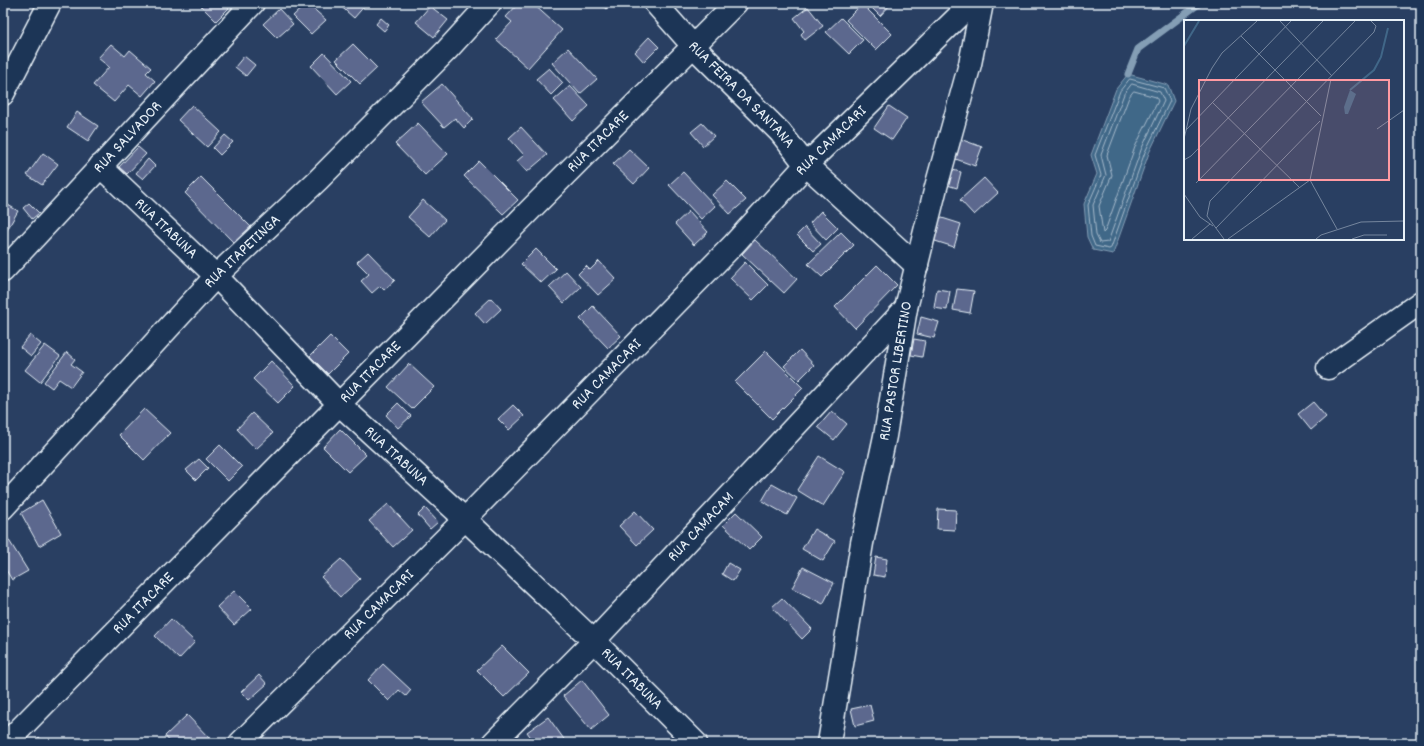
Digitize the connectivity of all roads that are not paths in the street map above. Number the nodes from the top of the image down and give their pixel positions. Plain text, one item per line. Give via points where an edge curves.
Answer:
1 (50, 3) edge
2 (253, 3) edge
3 (490, 3) edge
4 (655, 3) edge
5 (736, 3) edge
6 (972, 3) edge
7 (982, 3) edge
8 (694, 47) junction
9 (3, 94) edge
10 (806, 165) junction
11 (100, 166) junction
12 (917, 266) junction
13 (3, 271) edge
14 (216, 276) junction
15 (1421, 302) edge
16 (906, 308) junction
17 (1328, 368) dead end
18 (339, 404) junction
19 (3, 508) edge
20 (465, 519) junction
21 (594, 641) junction
22 (6, 743) edge
23 (240, 743) edge
24 (493, 743) edge
25 (696, 743) edge
26 (828, 743) edge

1 - 9 street
2 - 11 street, RUA SALVADOR
3 - 14 street, RUA ITAPETINGA via 318,180
4 - 8 street, RUA FEIRA DA SANTANA
5 - 8 street, RUA ITACARE
6 - 10 street, RUA CAMACARI
7 - 12 street, RUA PASTOR LIBERTINO via 970,64
8 - 10 street, RUA FEIRA DA SANTANA via 780,132
8 - 18 street, RUA ITACARE via 528,210
10 - 12 street, RUA FEIRA DA SANTANA
10 - 20 street, RUA CAMACARI via 734,244
11 - 13 street, RUA SALVADOR
11 - 14 street, RUA ITABUNA
12 - 16 street, RUA PASTOR LIBERTINO
14 - 18 street, RUA ITABUNA
14 - 19 street, RUA ITAPETINGA
15 - 17 street
16 - 21 street, RUA CAMACAM
16 - 26 street, RUA PASTOR LIBERTINO
18 - 20 street, RUA ITABUNA
18 - 22 street, RUA ITACARE
20 - 21 street, RUA ITABUNA
20 - 23 street, RUA CAMACARI
21 - 24 street, RUA CAMACAM
21 - 25 street, RUA ITABUNA

